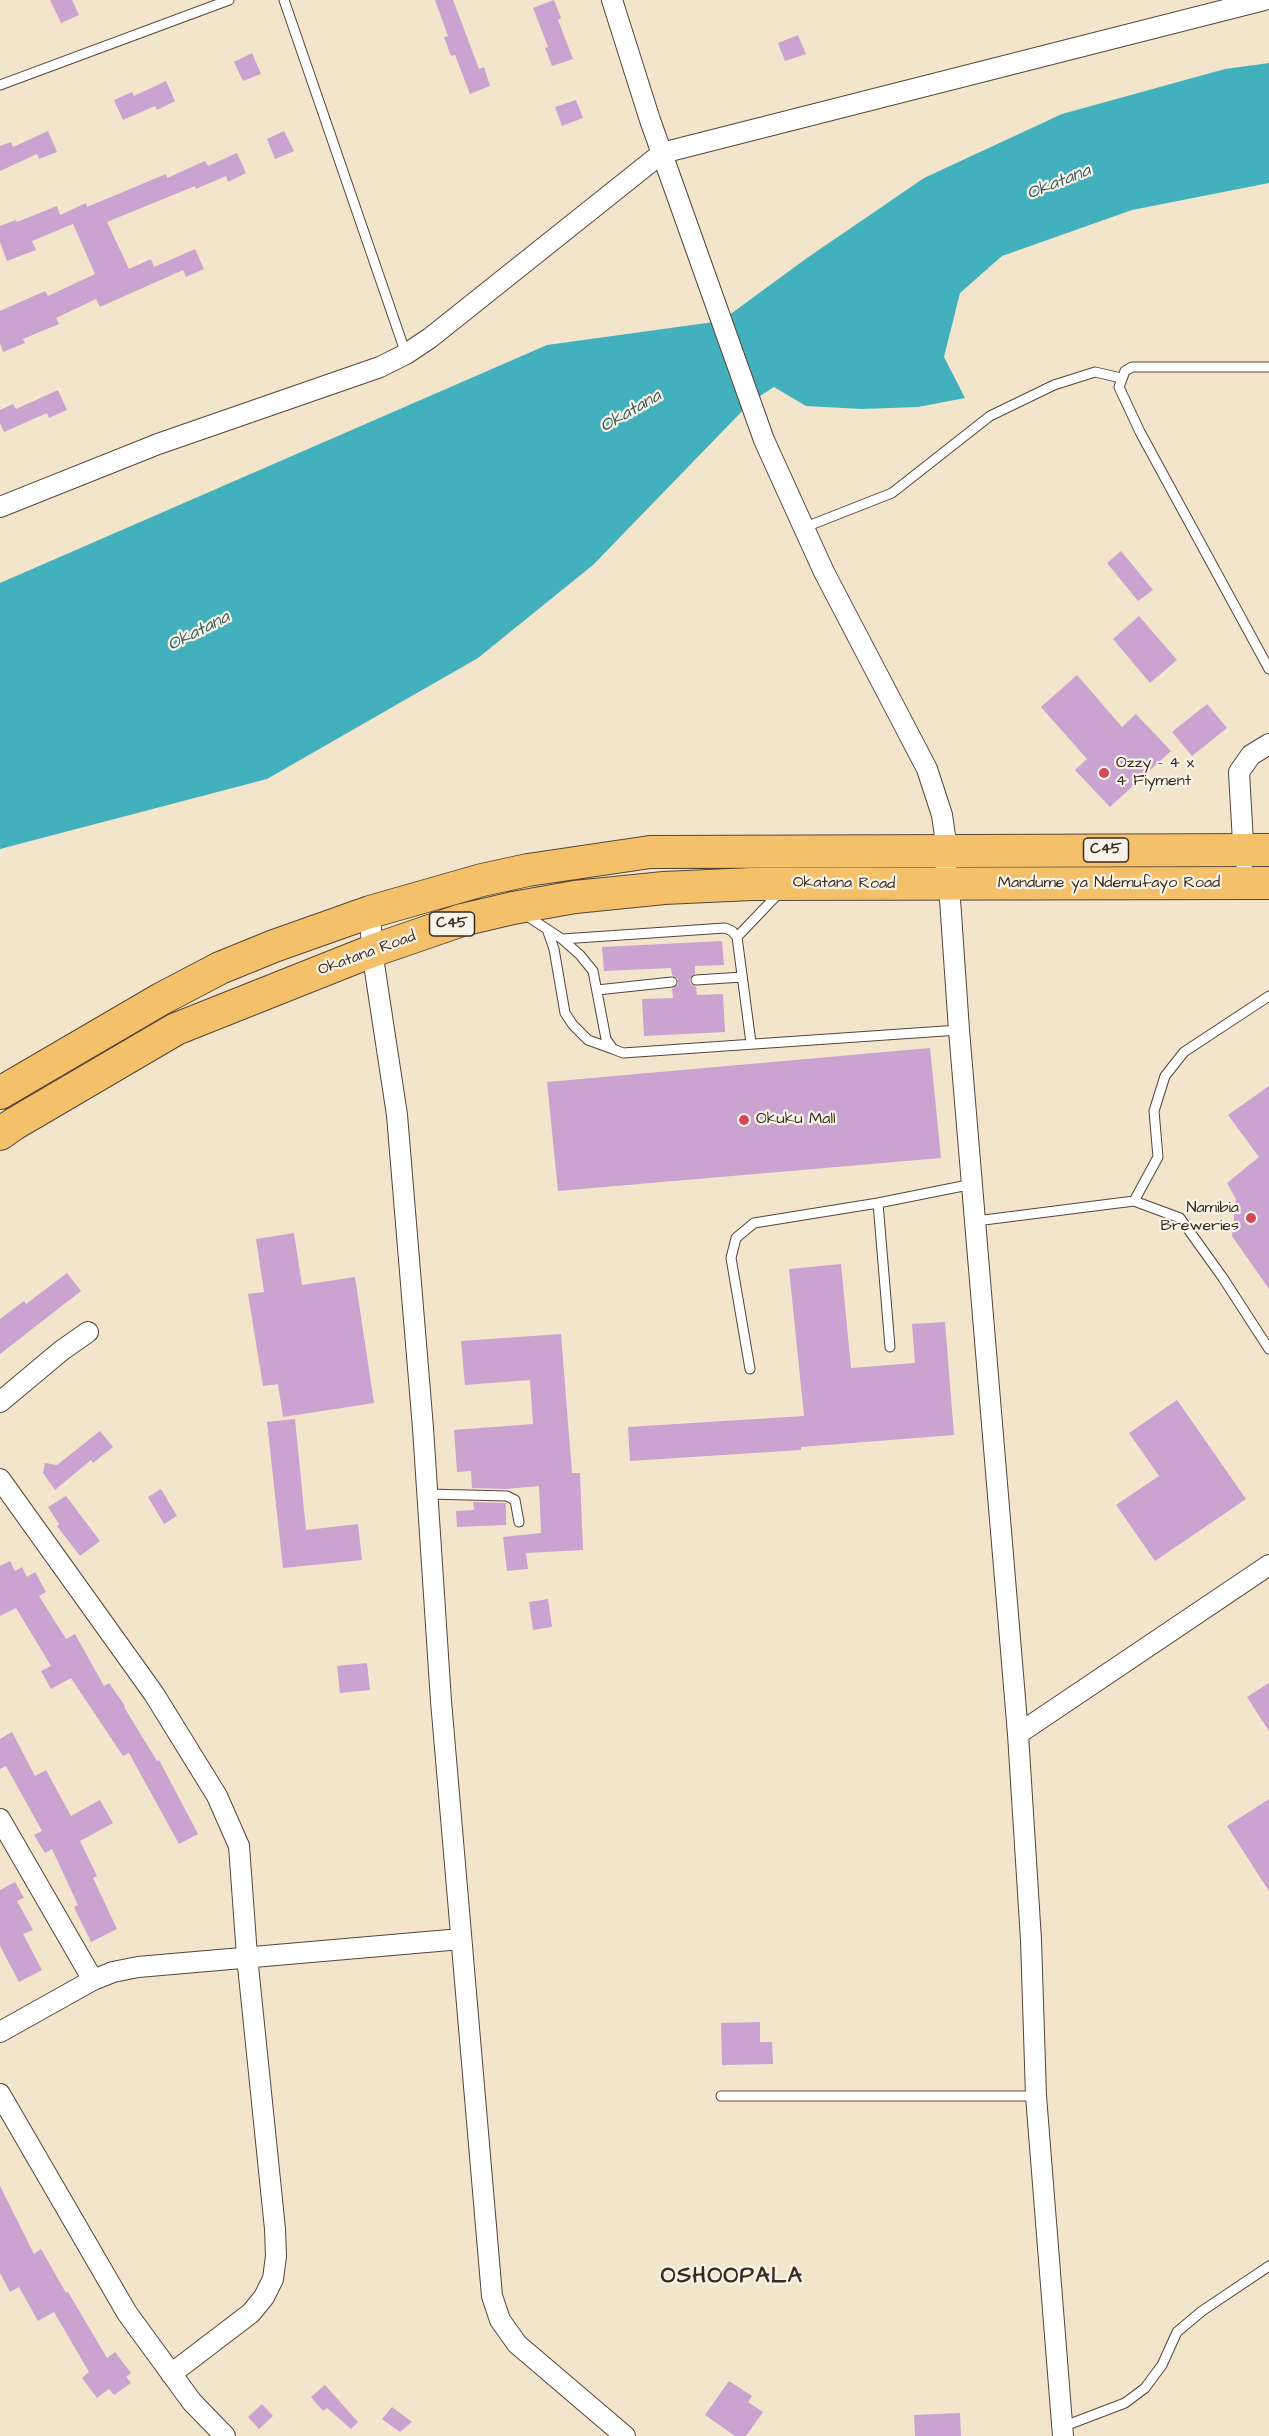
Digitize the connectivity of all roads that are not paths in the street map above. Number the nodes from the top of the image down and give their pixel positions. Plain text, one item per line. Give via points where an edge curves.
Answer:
1 (229, 0) edge
2 (284, 0) edge
3 (612, 0) edge
4 (1263, 0) edge
5 (0, 85) edge
6 (662, 153) junction
7 (406, 354) junction
8 (1269, 367) edge
9 (1120, 378) junction
10 (0, 507) edge
11 (803, 528) junction
12 (1269, 669) edge
13 (1269, 744) edge
14 (1257, 850) edge
15 (943, 851) junction
16 (789, 883) junction
17 (1257, 884) edge
18 (949, 885) junction
19 (513, 908) junction
20 (370, 912) junction
21 (547, 928) junction
22 (737, 937) junction
23 (562, 939) junction
24 (372, 951) junction
25 (742, 977) junction
26 (696, 980) dead end
27 (672, 982) dead end
28 (597, 990) junction
29 (1269, 996) edge
30 (959, 1030) junction
31 (751, 1043) junction
32 (613, 1049) junction
33 (0, 1093) edge
34 (0, 1134) edge
35 (973, 1184) junction
36 (1134, 1201) junction
37 (878, 1203) junction
38 (976, 1221) junction
39 (88, 1332) dead end
40 (890, 1347) dead end
41 (1269, 1349) edge
42 (750, 1369) dead end
43 (0, 1402) edge
44 (0, 1479) edge
45 (428, 1494) junction
46 (519, 1522) dead end
47 (1269, 1565) edge
48 (1018, 1734) junction
49 (0, 1820) edge
50 (461, 1939) junction
51 (247, 1956) junction
52 (93, 1980) junction
53 (0, 2032) edge
54 (0, 2094) edge
55 (721, 2096) dead end
56 (1036, 2096) junction
57 (1269, 2266) edge
58 (171, 2374) junction
59 (1062, 2432) edge
60 (616, 2433) edge
61 (225, 2436) edge

1 - 5 lane
2 - 7 lane
3 - 6 street
4 - 6 street
6 - 7 street
6 - 11 street via 764,440
7 - 10 street via 380,367 158,444
8 - 9 lane via 1132,367
9 - 11 lane via 1095,372 1054,385 990,416 892,493
9 - 12 lane via 1119,387 1140,432
11 - 15 street via 927,769 942,815
13 - 14 street via 1251,755 1239,772
14 - 15 main road, Mandume ya Ndemufayo Road / C45
14 - 17 street
15 - 18 street
15 - 20 main road, Okatana Road / C45 via 650,852 516,872
16 - 18 main road, Okatana Road / C45
16 - 19 main road, Okatana Road / C45 via 664,888
16 - 22 lane
17 - 18 main road, Mandume ya Ndemufayo Road / C45
18 - 30 street
19 - 21 lane
19 - 24 main road, Okatana Road / C45 via 462,920
20 - 24 street
20 - 33 main road, Okatana Road / C45 via 219,969
21 - 23 lane
21 - 32 lane via 565,1013 588,1040
22 - 23 lane via 725,928
22 - 25 lane
23 - 28 lane via 593,971
24 - 34 main road, Okatana Road / C45 via 176,1029
24 - 45 street via 397,1115
25 - 26 lane
25 - 31 lane
27 - 28 lane
28 - 32 lane via 606,1039
29 - 36 lane via 1184,1052 1165,1076 1154,1111 1158,1157
30 - 31 lane
30 - 35 street
31 - 32 lane via 623,1053
35 - 37 lane
35 - 38 street
36 - 38 lane
36 - 41 lane via 1180,1218
37 - 40 lane
37 - 42 lane via 754,1223 736,1238 731,1258
38 - 48 street
39 - 43 street
44 - 51 street via 154,1694 217,1796 239,1846
45 - 46 lane via 507,1496 515,1500
45 - 50 street
47 - 48 street
48 - 56 street
49 - 52 street
50 - 51 street
50 - 60 street via 492,2296 500,2320 517,2344
51 - 52 street via 138,1967
51 - 58 street via 275,2229 273,2279 251,2313
52 - 53 street
54 - 58 street via 110,2286
55 - 56 lane
56 - 59 street
57 - 59 lane via 1177,2332 1162,2365 1144,2388 1125,2403
58 - 61 street

